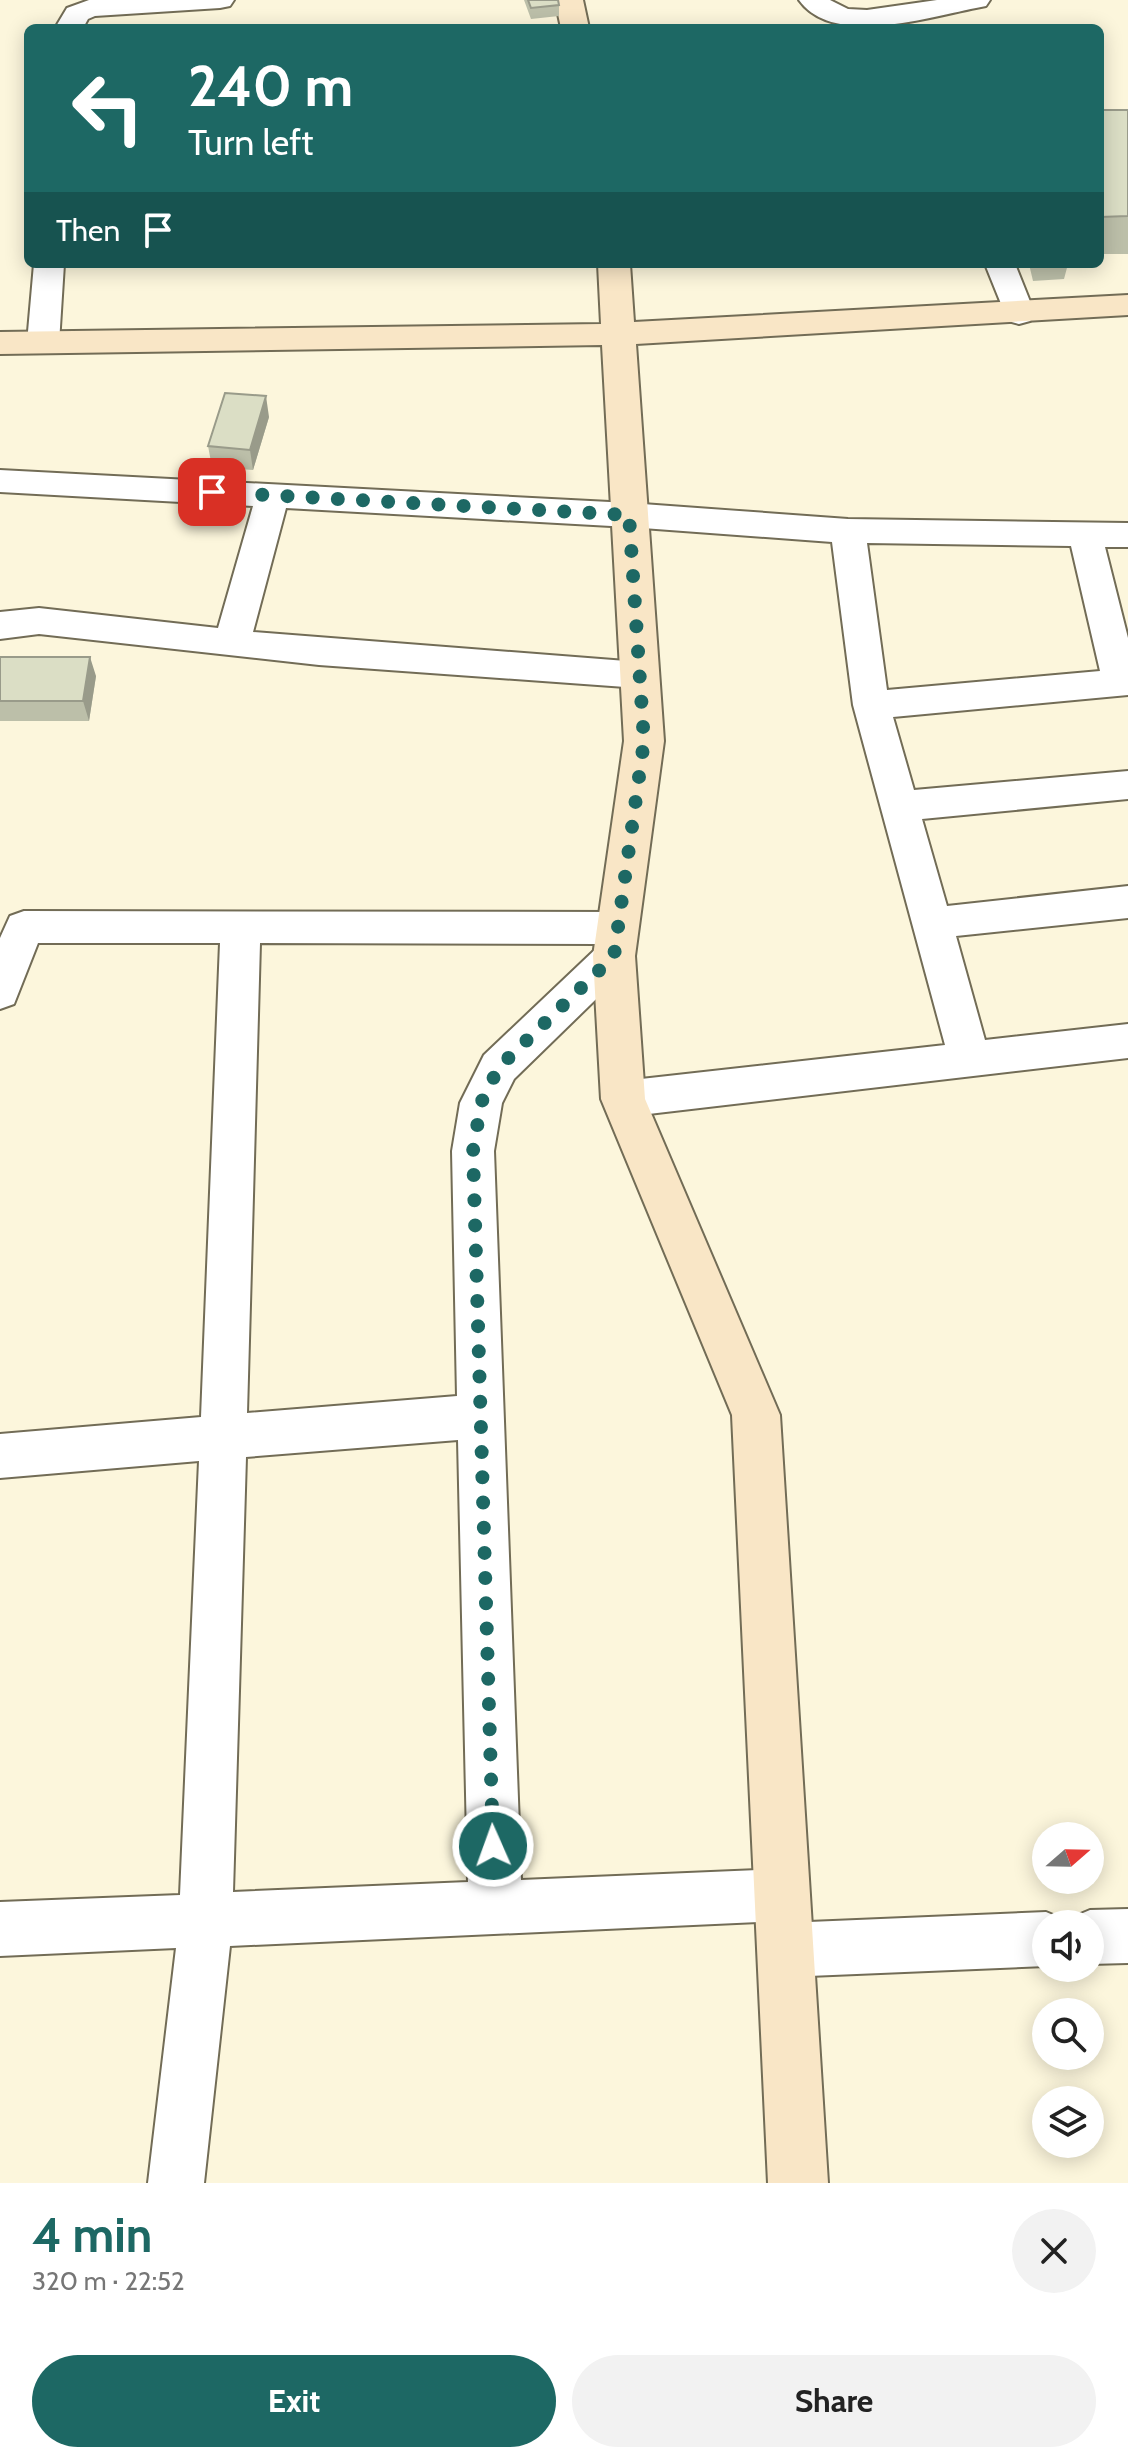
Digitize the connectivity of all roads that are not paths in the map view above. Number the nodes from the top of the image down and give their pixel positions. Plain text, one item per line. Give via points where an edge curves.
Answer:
1 (220, 0) edge
2 (569, 0) edge
3 (813, 0) edge
4 (976, 0) edge
5 (928, 19) edge
6 (71, 24) edge
7 (574, 24) edge
8 (49, 268) edge
9 (614, 268) edge
10 (1002, 268) edge
11 (1128, 305) edge
12 (1019, 314) junction
13 (619, 334) junction
14 (0, 343) edge
15 (43, 343) junction
16 (0, 481) edge
17 (273, 495) junction
18 (629, 515) junction
19 (848, 531) junction
20 (1085, 534) junction
21 (1128, 535) edge
22 (4, 621) edge
23 (232, 643) junction
24 (639, 675) junction
25 (1124, 683) edge
26 (871, 705) junction
27 (1128, 785) edge
28 (899, 806) junction
29 (1128, 902) edge
30 (12, 916) edge
31 (932, 923) junction
32 (241, 928) junction
33 (616, 942) junction
34 (0, 992) edge
35 (1128, 1041) edge
36 (970, 1059) junction
37 (623, 1099) junction
38 (480, 1416) junction
39 (223, 1437) junction
40 (0, 1456) edge
41 (783, 1895) junction
42 (495, 1908) junction
43 (206, 1920) junction
44 (0, 1929) edge
45 (1128, 1936) edge
46 (1104, 1937) edge
47 (1032, 1940) edge
48 (785, 1950) junction
49 (176, 2183) edge
50 (798, 2183) edge

1 - 6 street via 90,8
2 - 7 street
3 - 5 street via 847,19
4 - 5 street
8 - 15 street
9 - 13 street
10 - 12 street
11 - 12 street
12 - 13 street
13 - 15 street
13 - 18 street
14 - 15 street
16 - 17 street
17 - 18 street
17 - 23 street
18 - 19 street
18 - 24 street
19 - 20 street
19 - 26 street
20 - 21 street
20 - 25 street
22 - 23 street
23 - 24 street
24 - 33 street via 644,741
25 - 26 street
26 - 28 street
27 - 28 street
28 - 31 street
29 - 31 street
30 - 32 street
30 - 34 street
31 - 36 street
32 - 33 street
32 - 39 street
33 - 37 street
33 - 38 street via 499,1067 481,1103 473,1151
35 - 36 street
36 - 37 street
37 - 41 street via 756,1415
38 - 39 street
38 - 42 street
39 - 40 street
39 - 43 street
41 - 42 street
41 - 48 street
42 - 43 street
43 - 44 street
43 - 49 street
45 - 46 street
47 - 48 street
48 - 50 street

